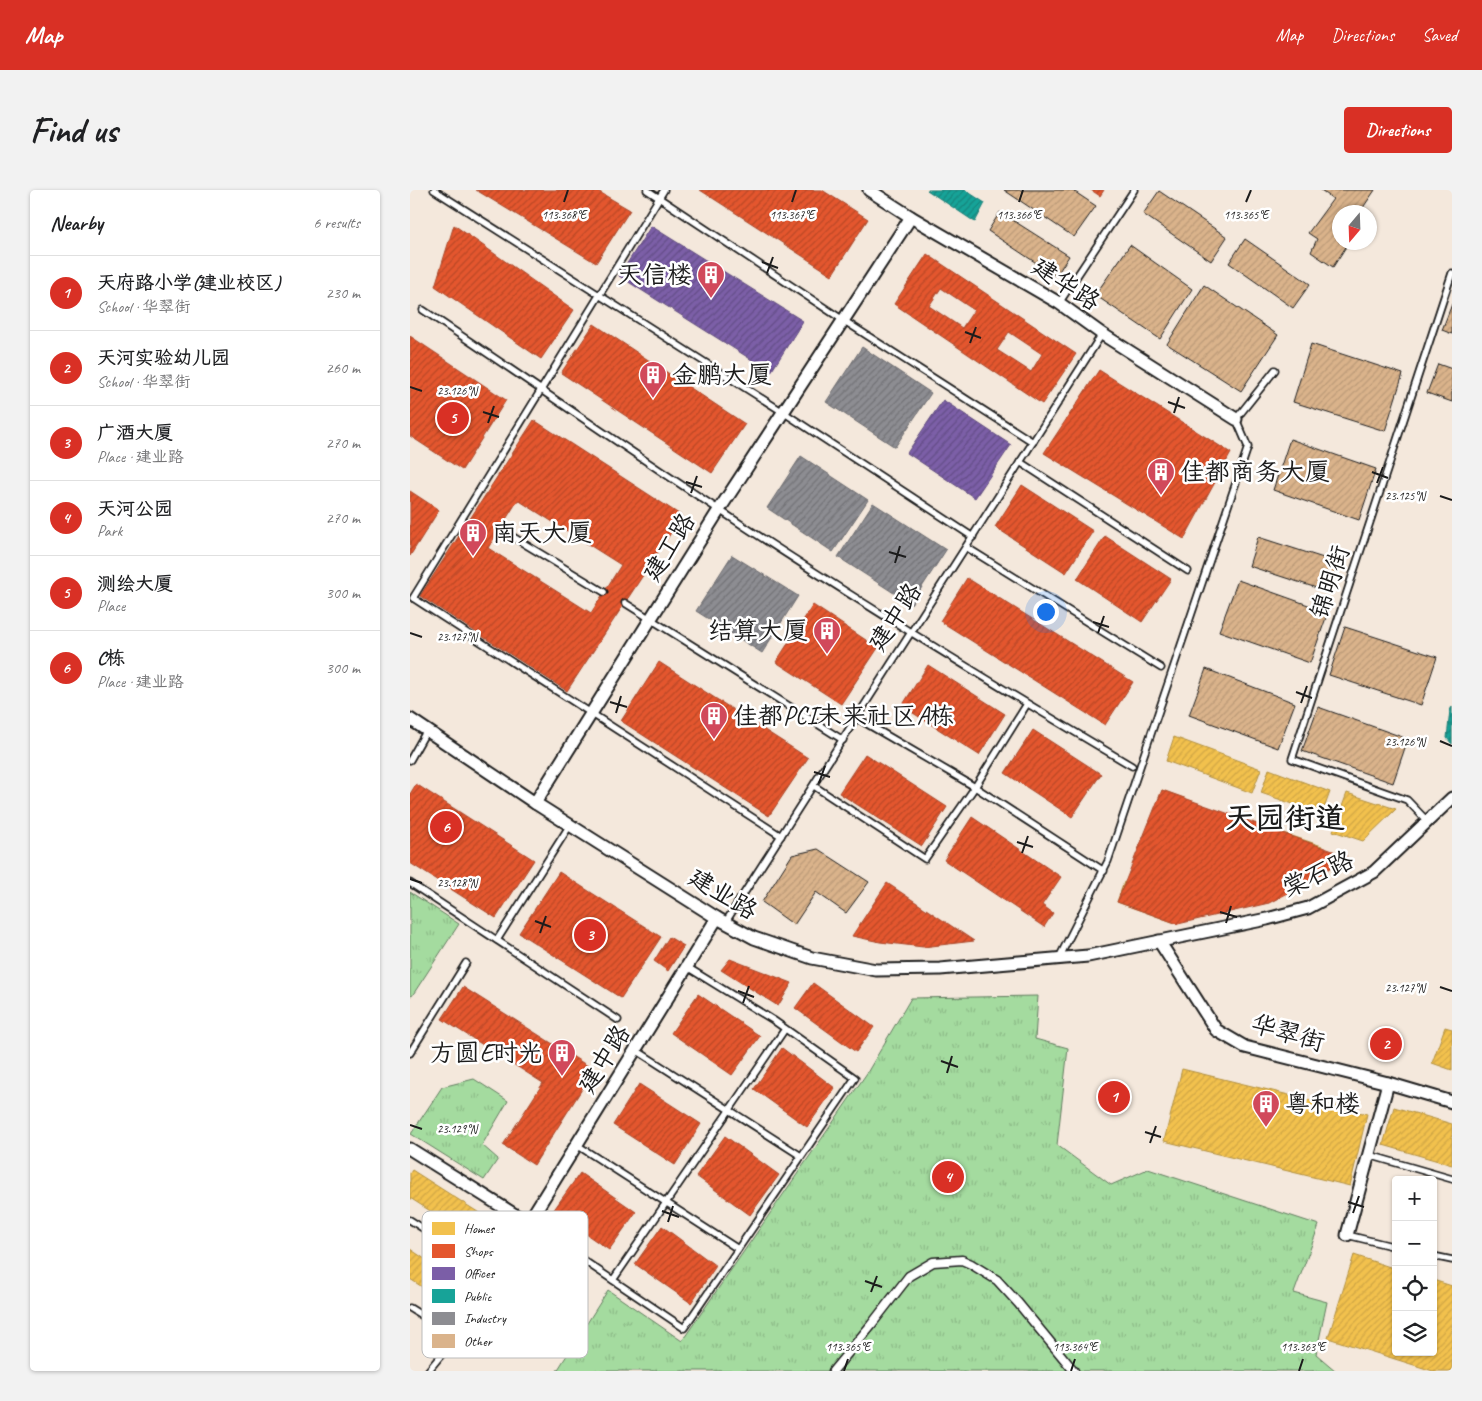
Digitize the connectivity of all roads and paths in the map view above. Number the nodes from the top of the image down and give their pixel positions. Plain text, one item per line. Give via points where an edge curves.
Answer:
1 (434, 190) edge
2 (647, 190) edge
3 (664, 190) edge
4 (869, 190) edge
5 (1134, 190) edge
6 (659, 198) junction
7 (911, 217) junction
8 (1452, 273) edge
9 (599, 295) junction
10 (1059, 303) junction
11 (423, 310) dead end
12 (843, 320) junction
13 (1102, 334) junction
14 (1275, 370) dead end
15 (541, 389) junction
16 (783, 412) junction
17 (1236, 419) junction
18 (1033, 442) junction
19 (1020, 462) junction
20 (719, 510) junction
21 (500, 529) dead end
22 (973, 537) junction
23 (966, 547) junction
24 (1188, 571) dead end
25 (604, 592) dead end
26 (625, 603) dead end
27 (650, 619) junction
28 (911, 633) junction
29 (1161, 668) dead end
30 (1026, 704) junction
31 (591, 713) junction
32 (857, 718) junction
33 (410, 719) edge
34 (428, 730) junction
35 (843, 740) junction
36 (410, 760) edge
37 (1132, 766) dead end
38 (814, 786) junction
39 (975, 787) junction
40 (1452, 798) edge
41 (535, 803) junction
42 (1428, 822) junction
43 (570, 825) junction
44 (781, 836) junction
45 (1104, 871) junction
46 (410, 883) edge
47 (721, 920) junction
48 (497, 940) junction
49 (1159, 941) junction
50 (1059, 958) junction
51 (466, 963) dead end
52 (687, 967) junction
53 (618, 1020) dead end
54 (785, 1028) junction
55 (636, 1050) junction
56 (410, 1053) edge
57 (1388, 1083) junction
58 (1452, 1102) edge
59 (729, 1110) junction
60 (577, 1145) junction
61 (410, 1149) edge
62 (1369, 1155) junction
63 (802, 1156) junction
64 (1452, 1179) edge
65 (666, 1202) junction
66 (509, 1211) edge
67 (536, 1211) edge
68 (410, 1220) edge
69 (422, 1228) edge
70 (1347, 1235) joint
71 (1392, 1246) edge
72 (738, 1249) junction
73 (1437, 1257) edge
74 (1452, 1260) edge
75 (588, 1263) edge
76 (613, 1280) junction
77 (410, 1308) edge
78 (422, 1316) edge
79 (439, 1358) edge
80 (428, 1371) edge
81 (833, 1371) edge
82 (1074, 1371) edge

1 - 9 lane
2 - 6 lane
3 - 6 lane
4 - 7 street, 建华路
5 - 10 lane
6 - 9 lane
6 - 12 lane
7 - 10 street, 建华路
7 - 12 street, 建工路
8 - 42 lane, 锦明街 via 1292,760 1407,800
9 - 15 lane
9 - 16 lane
10 - 13 street, 建华路
11 - 15 lane
12 - 16 street, 建工路
12 - 18 lane
13 - 17 street, 建华路
13 - 18 lane, 建中路
14 - 17 lane
15 - 20 lane
15 - 31 lane via 471,510 412,598
16 - 20 street, 建工路
16 - 22 lane
17 - 45 lane via 1248,447
18 - 19 lane, 建中路
19 - 22 lane, 建中路
19 - 24 lane
20 - 27 street, 建工路
20 - 28 lane
21 - 25 lane
22 - 23 lane, 建中路
23 - 28 lane, 建中路
23 - 29 lane
26 - 27 lane
27 - 31 street, 建工路
27 - 35 lane
28 - 30 lane
28 - 32 lane, 建中路
30 - 37 lane
30 - 39 lane
31 - 41 street, 建工路
31 - 44 lane
32 - 35 lane, 建中路
32 - 39 lane
33 - 34 street, 建业路
34 - 36 lane
34 - 41 street, 建业路
35 - 38 lane, 建中路
38 - 39 lane via 925,859
38 - 44 lane, 建中路
39 - 45 lane
40 - 42 street, 棠石路
41 - 43 street, 建业路
42 - 49 street, 棠石路 via 1374,872 1308,908 1267,920
43 - 47 street, 建业路
43 - 48 lane
44 - 47 lane, 建中路
45 - 50 lane
46 - 48 lane
47 - 50 street, 建业路 via 754,938 812,958 876,970 940,969
47 - 52 street, 建中路
48 - 53 lane
49 - 50 street, 棠石路 via 1088,956
49 - 57 street, 华翠街 via 1216,1030 1245,1047
51 - 56 lane
52 - 54 lane
52 - 55 street, 建中路
54 - 59 lane
54 - 63 lane via 855,1078
55 - 59 lane
55 - 60 street, 建中路
57 - 58 street, 华翠街
57 - 62 street
59 - 63 lane
59 - 65 lane
60 - 65 lane
60 - 67 street, 建中路
61 - 66 street
62 - 64 lane
62 - 70 street
63 - 72 lane
65 - 72 lane
65 - 76 lane
68 - 69 lane
70 - 71 lane
72 - 76 lane via 684,1328
73 - 74 lane
75 - 76 lane
77 - 78 lane
79 - 80 lane
81 - 82 street via 909,1276 933,1262 962,1260 997,1280

